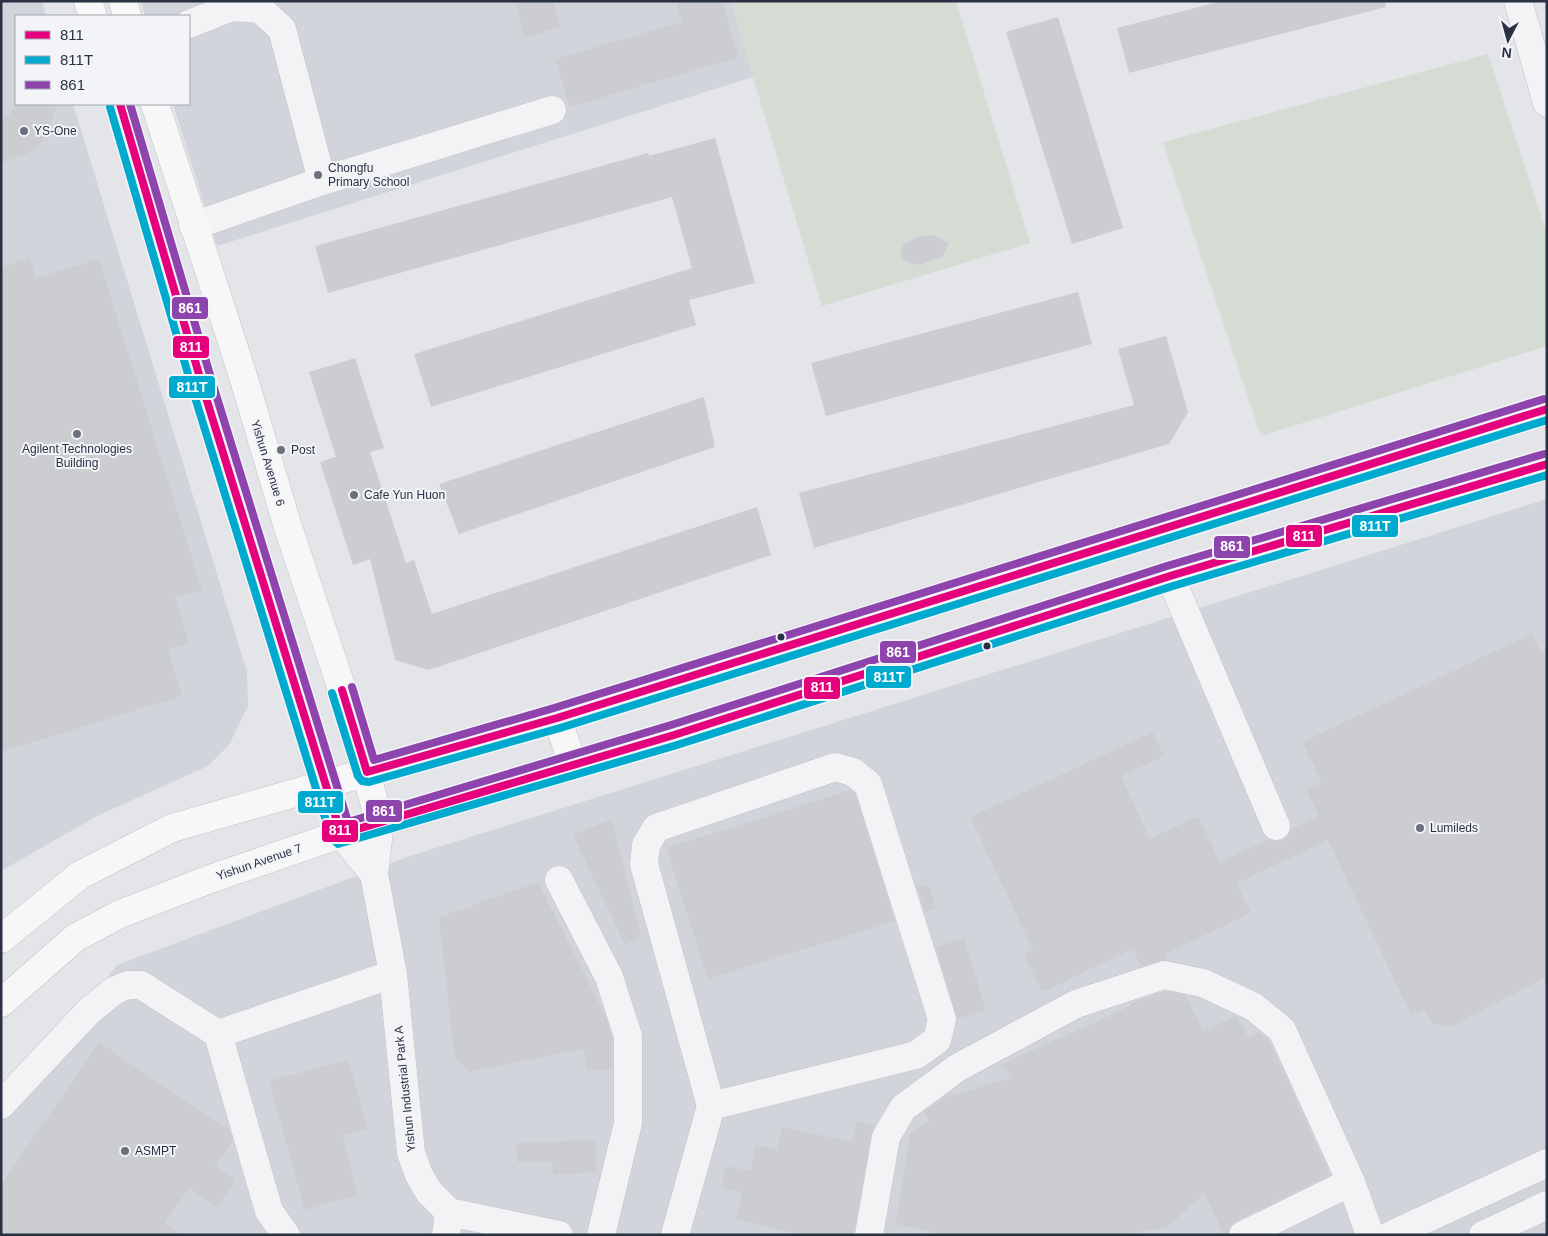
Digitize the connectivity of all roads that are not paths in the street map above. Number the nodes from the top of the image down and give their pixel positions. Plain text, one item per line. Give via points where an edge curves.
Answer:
1 (88, 1) edge
2 (123, 1) edge
3 (1518, 1) edge
4 (1535, 1) edge
5 (265, 5) edge
6 (93, 15) edge
7 (127, 15) edge
8 (190, 24) edge
9 (1547, 38) edge
10 (1547, 103) edge
11 (120, 105) edge
12 (155, 105) edge
13 (552, 110) dead end
14 (322, 181) junction
15 (193, 226) junction
16 (1547, 409) edge
17 (1547, 464) edge
18 (1170, 576) junction
19 (557, 718) junction
20 (573, 764) junction
21 (367, 772) junction
22 (327, 783) junction
23 (380, 822) junction
24 (1276, 826) dead end
25 (341, 834) junction
26 (374, 874) junction
27 (559, 880) dead end
28 (1, 939) edge
29 (393, 974) junction
30 (1, 1003) edge
31 (218, 1034) junction
32 (1, 1105) edge
33 (710, 1106) junction
34 (1547, 1163) edge
35 (1351, 1182) junction
36 (1547, 1204) edge
37 (448, 1223) edge
38 (286, 1235) edge
39 (559, 1235) edge
40 (601, 1235) edge
41 (675, 1235) edge
42 (869, 1235) edge
43 (1243, 1235) edge
44 (1370, 1235) edge
45 (1391, 1235) edge
46 (1483, 1235) edge

1 - 6 main road
2 - 7 main road
3 - 10 street
4 - 9 street
5 - 8 street via 232,7
5 - 14 street via 282,29
11 - 22 main road via 203,388
12 - 15 main road, Yishun Avenue 6
13 - 14 street
14 - 15 street
15 - 21 main road, Yishun Avenue 6
16 - 19 main road
17 - 18 main road, Yishun Avenue 7
18 - 20 main road, Yishun Avenue 7 via 674,735
18 - 24 street
19 - 20 main road
19 - 21 main road
20 - 23 main road, Yishun Avenue 7
21 - 22 main road
21 - 23 main road, Yishun Avenue 6
22 - 25 main road
22 - 28 main road via 172,828 80,875
23 - 25 main road, Yishun Avenue 7
23 - 26 street, Yishun Industrial Park A
25 - 26 street, Yishun Industrial Park A
25 - 30 main road, Yishun Avenue 7 via 120,914 75,938
26 - 29 street, Yishun Industrial Park A
27 - 40 street via 609,977 628,1036 628,1123
29 - 31 street
29 - 37 street, Yishun Industrial Park A via 411,1153 419,1175
31 - 32 street via 141,985 128,985 89,1011
31 - 38 street via 269,1211
33 - 33 street via 644,864 646,845 656,828 835,767 853,772 868,784 942,1019 937,1040 916,1055
33 - 41 street
34 - 45 street
35 - 42 street via 1282,1030 1254,1007 1203,983 1164,975 1076,1004 958,1068 903,1108 886,1137
35 - 43 street
35 - 44 street
36 - 46 street
37 - 39 street, Yishun Industrial Park A

